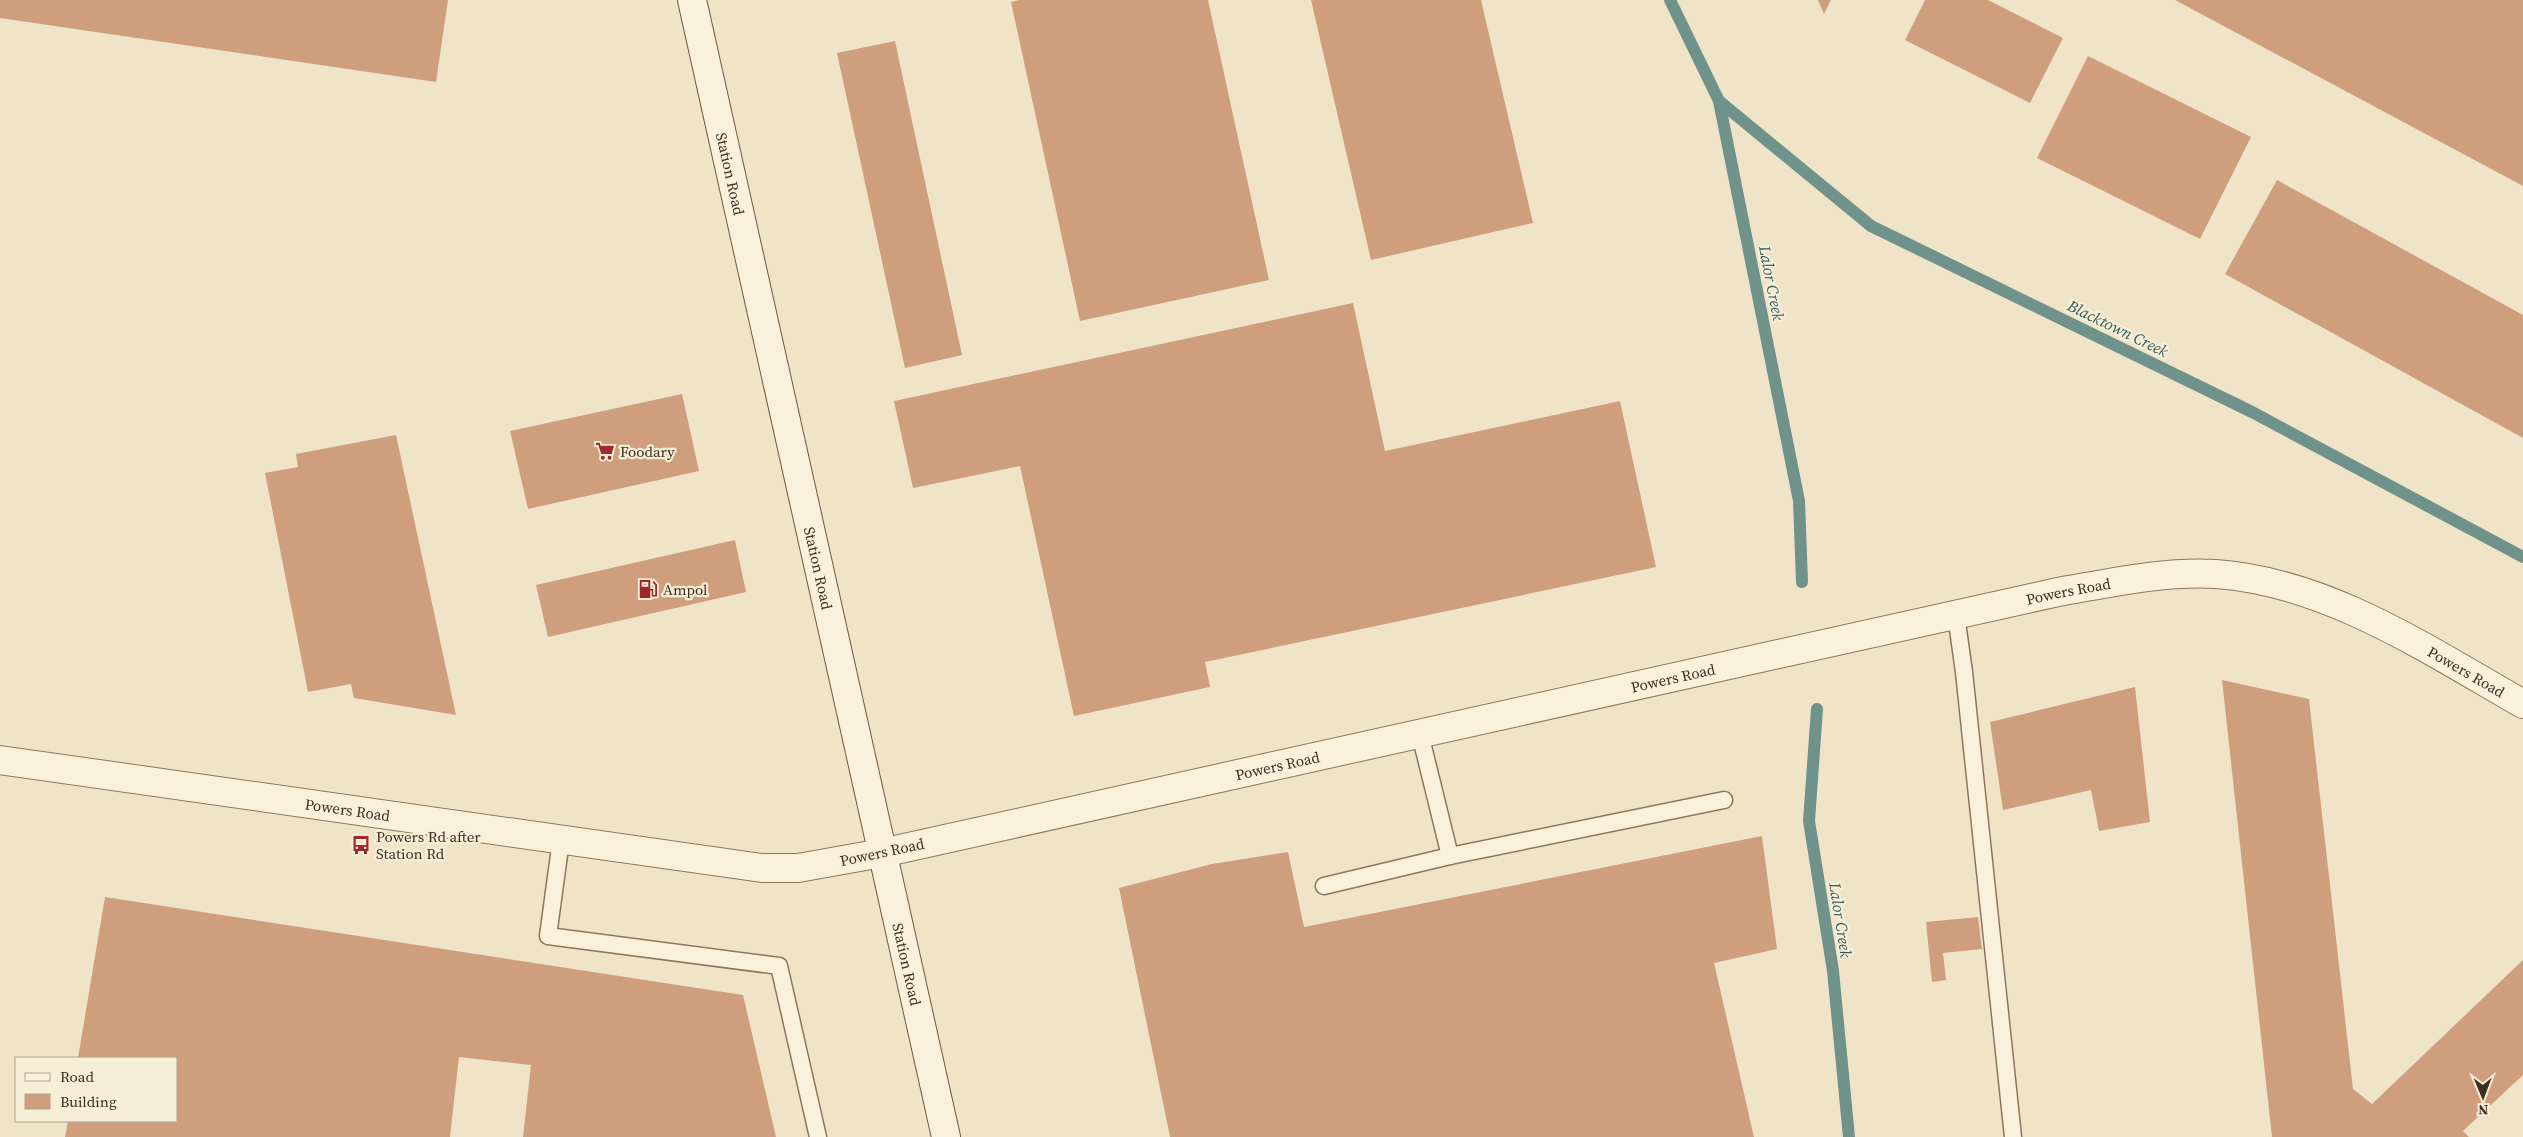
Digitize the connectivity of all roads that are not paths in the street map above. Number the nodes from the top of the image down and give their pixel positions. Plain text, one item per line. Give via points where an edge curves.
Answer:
1 (692, 0) edge
2 (1956, 615) junction
3 (2523, 704) edge
4 (1420, 734) junction
5 (0, 760) edge
6 (1724, 800) dead end
7 (562, 840) junction
8 (882, 854) junction
9 (1450, 856) junction
10 (1324, 886) dead end
11 (818, 1137) edge
12 (946, 1137) edge
13 (2013, 1137) edge

1 - 8 street, Station Road
2 - 3 street, Powers Road via 2058,592 2157,575 2214,574 2264,579 2308,592 2373,621
2 - 4 street, Powers Road
2 - 13 lane
4 - 8 street, Powers Road
4 - 9 lane
5 - 7 street, Powers Road
6 - 9 lane
7 - 8 street, Powers Road via 762,868 798,868
7 - 11 lane via 548,936 779,966
8 - 12 street, Station Road
9 - 10 lane

